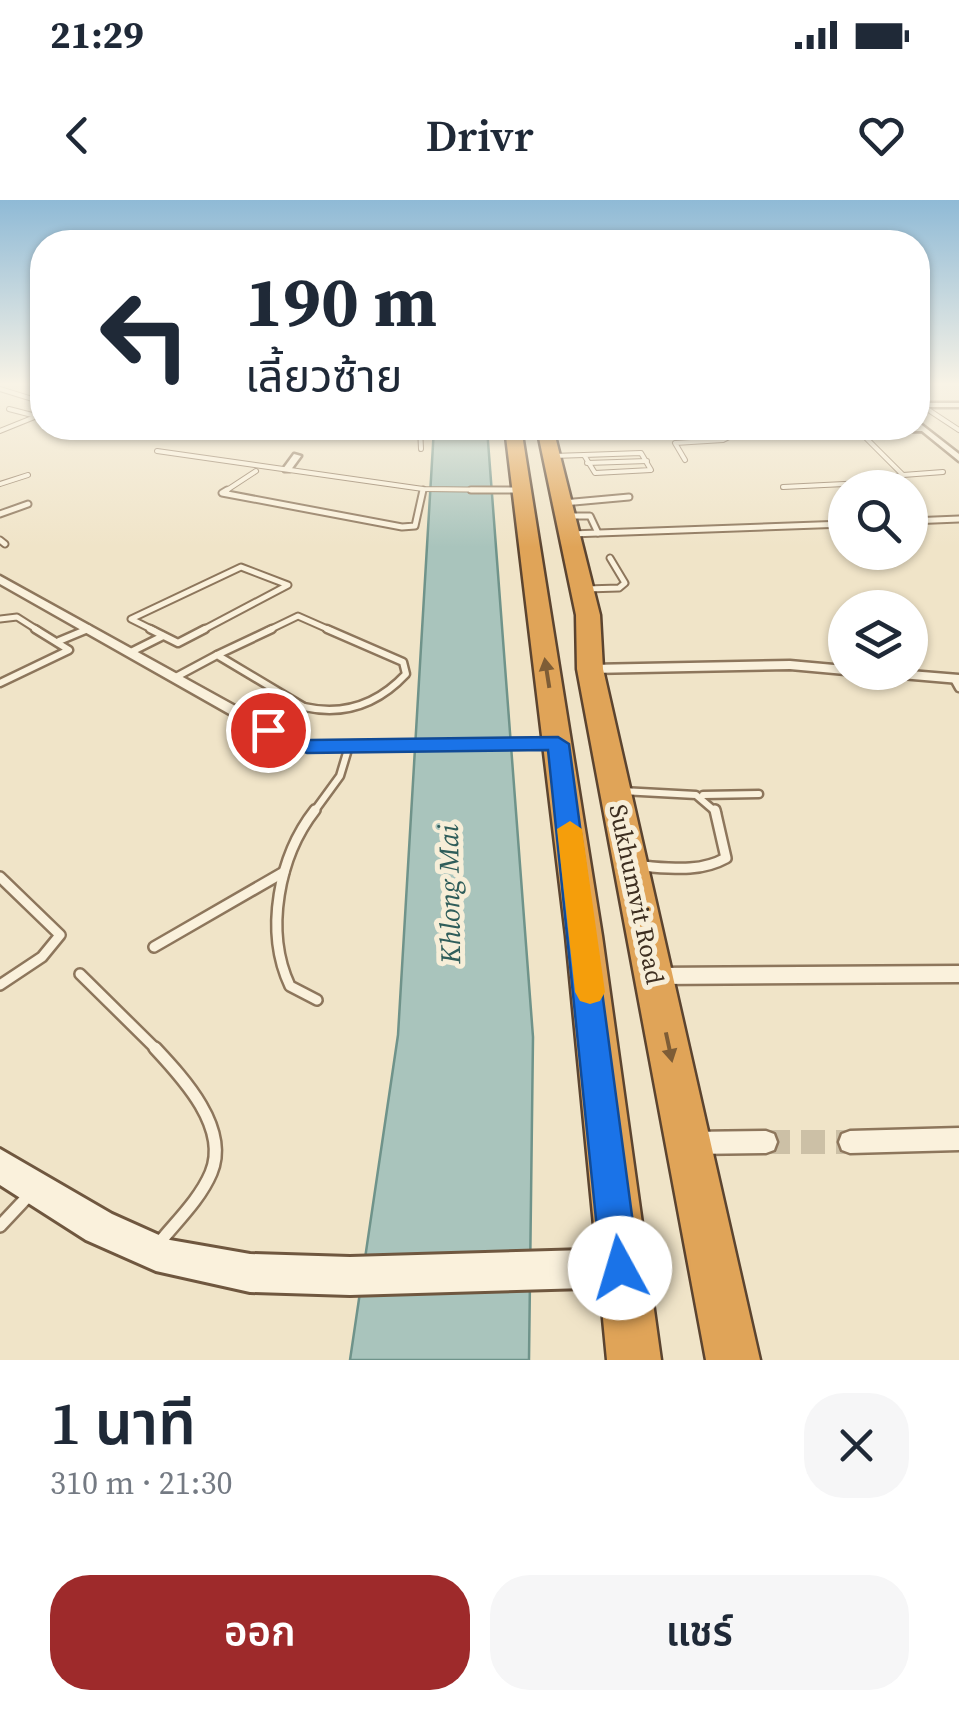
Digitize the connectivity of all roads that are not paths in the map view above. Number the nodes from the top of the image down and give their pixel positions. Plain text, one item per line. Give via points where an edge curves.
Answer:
1 (934, 438) edge
2 (421, 440) edge
3 (531, 440) edge
4 (542, 440) edge
5 (723, 440) edge
6 (868, 440) edge
7 (421, 449) dead end
8 (157, 450) dead end
9 (582, 454) junction
10 (297, 456) dead end
11 (552, 456) junction
12 (959, 458) edge
13 (685, 460) dead end
14 (648, 461) junction
15 (587, 464) junction
16 (287, 469) junction
17 (899, 470) edge
18 (256, 471) dead end
19 (944, 472) dead end
20 (928, 473) edge
21 (28, 475) dead end
22 (0, 479) edge
23 (828, 484) edge
24 (783, 486) dead end
25 (425, 489) junction
26 (509, 490) junction
27 (628, 498) dead end
28 (28, 504) dead end
29 (0, 514) edge
30 (959, 519) edge
31 (928, 520) edge
32 (828, 524) edge
33 (574, 525) junction
34 (530, 538) junction
35 (610, 558) dead end
36 (0, 579) edge
37 (582, 590) junction
38 (0, 619) edge
39 (89, 628) junction
40 (164, 636) junction
41 (59, 640) junction
42 (131, 652) junction
43 (217, 656) junction
44 (828, 668) edge
45 (590, 669) junction
46 (176, 676) junction
47 (928, 678) edge
48 (957, 682) edge
49 (0, 683) edge
50 (304, 707) junction
51 (268, 730) junction
52 (558, 744) junction
53 (388, 745) joint
54 (349, 746) junction
55 (616, 791) junction
56 (758, 794) dead end
57 (701, 795) junction
58 (630, 866) junction
59 (284, 872) junction
60 (0, 877) edge
61 (154, 947) dead end
62 (80, 974) dead end
63 (959, 974) edge
64 (654, 976) junction
65 (0, 985) edge
66 (317, 1000) dead end
67 (766, 1142) tunnel mouth
68 (850, 1142) tunnel mouth
69 (689, 1143) junction
70 (957, 1143) edge
71 (0, 1166) edge
72 (36, 1188) junction
73 (0, 1226) edge
74 (153, 1250) junction
75 (620, 1268) junction
76 (634, 1360) edge
77 (733, 1360) edge

1 - 12 street
2 - 7 lane
3 - 26 highway, Sukhumvit Road
4 - 11 highway, Sukhumvit Road
5 - 13 lane via 675,443
6 - 17 lane
8 - 16 lane
9 - 11 lane
9 - 14 lane via 641,453
9 - 15 lane
10 - 16 street
11 - 33 highway, Sukhumvit Road
14 - 15 lane
14 - 15 lane via 651,470 591,472
16 - 25 lane
18 - 25 lane via 222,493 386,528 415,526
19 - 20 lane
21 - 22 lane
23 - 24 lane
25 - 26 lane
26 - 34 highway, Sukhumvit Road
27 - 33 lane
28 - 29 lane
30 - 31 lane
32 - 33 lane
33 - 34 highway
33 - 37 highway, Sukhumvit Road
52 -> 34 highway, Sukhumvit Road
35 - 37 lane via 625,583
36 - 39 street
37 - 45 highway, Sukhumvit Road
38 - 41 lane via 17,616
39 - 41 lane
39 - 42 street
40 - 40 lane via 132,616 236,568 288,585 182,642
40 - 42 lane
41 - 49 lane via 68,652
42 - 46 street
43 - 46 lane
43 - 50 lane
43 - 50 lane via 298,616 403,662 406,674 399,683 344,713
44 - 45 street
45 - 55 highway, Sukhumvit Road
46 - 51 street
47 - 48 street
50 - 51 lane
51 - 54 street via 307,746
52 - 53 lane
52 - 75 highway, Sukhumvit Road
53 - 54 street
54 - 59 lane via 328,794 286,854
55 - 57 lane
55 - 58 highway, Sukhumvit Road
56 - 57 lane
57 - 58 lane via 716,805 726,858 688,869
58 - 64 highway, Sukhumvit Road
59 - 61 lane
59 - 66 lane via 280,947 287,984
60 - 65 lane via 60,935 42,957
62 - 74 lane via 190,1088 211,1120 215,1160
63 - 64 street
64 -> 69 highway, Sukhumvit Road
67 - 69 street
68 - 70 street
69 - 77 highway, Sukhumvit Road
71 - 72 street
72 - 73 lane
72 - 74 street
74 - 75 street via 250,1273
75 - 76 highway, Sukhumvit Road

